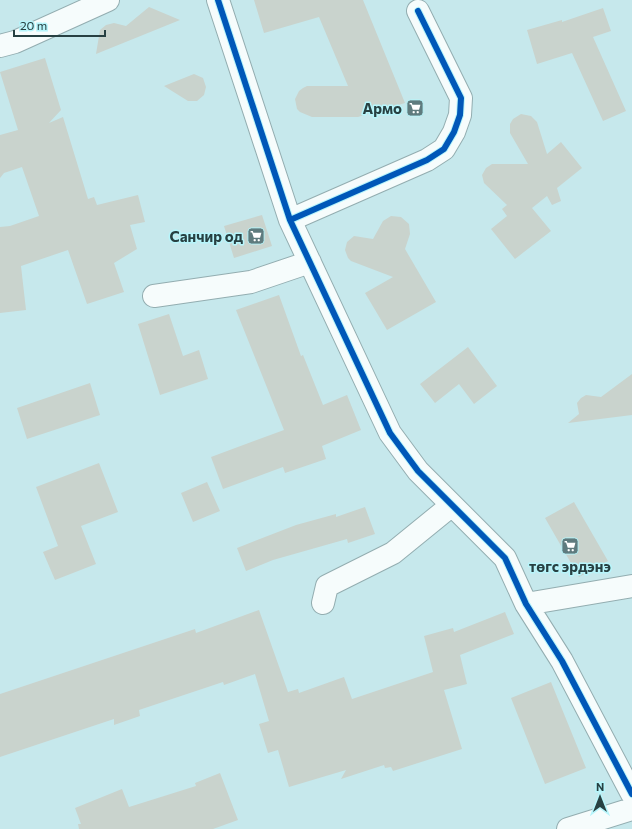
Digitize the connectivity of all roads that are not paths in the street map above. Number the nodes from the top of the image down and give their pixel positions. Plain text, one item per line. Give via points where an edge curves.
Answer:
1 (108, 0) edge
2 (218, 0) edge
3 (418, 11) dead end
4 (0, 46) edge
5 (290, 220) junction
6 (310, 262) junction
7 (154, 296) dead end
8 (452, 505) junction
9 (632, 586) edge
10 (323, 603) dead end
11 (526, 604) junction
12 (632, 794) edge
13 (632, 809) edge
14 (568, 829) edge

1 - 4 street via 15,42
2 - 5 street
3 - 5 street via 461,98 460,115 444,149 428,160
5 - 6 street
6 - 7 street via 251,282
6 - 8 street via 390,433 418,471
8 - 10 street via 393,553 327,586
8 - 11 street via 505,558
9 - 11 street
11 - 12 street via 562,661
13 - 14 street

